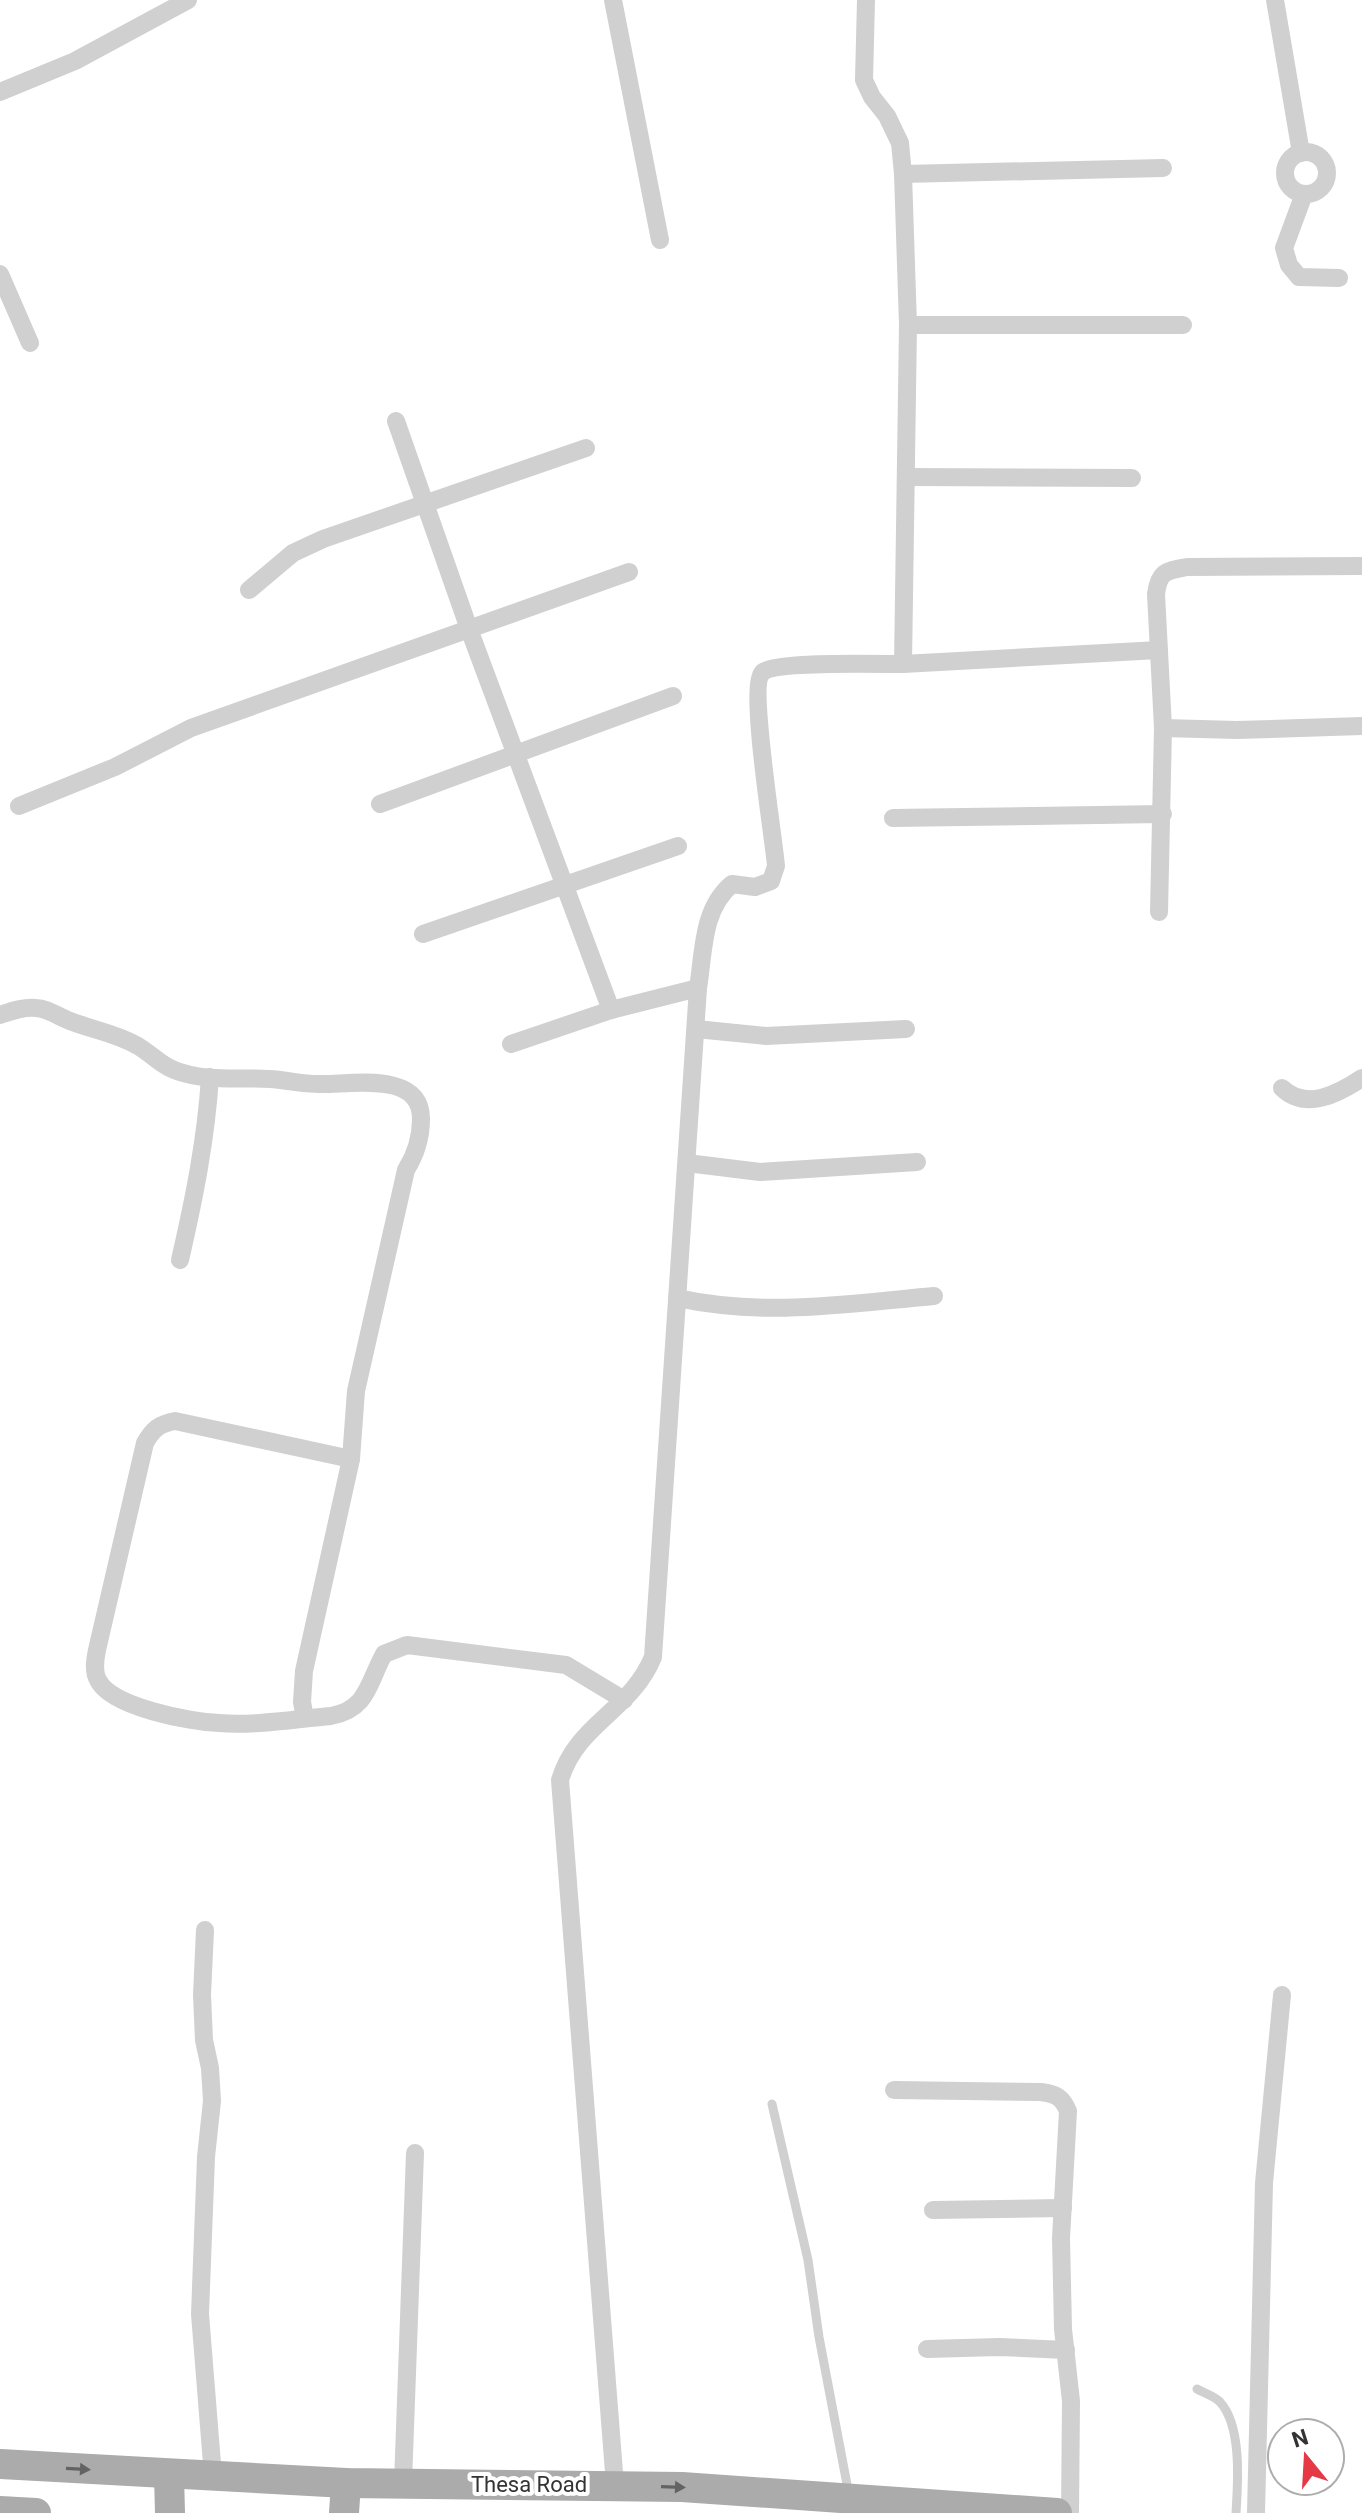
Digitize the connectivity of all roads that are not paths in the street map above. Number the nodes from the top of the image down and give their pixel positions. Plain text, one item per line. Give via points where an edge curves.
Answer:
1 (188, 0) edge
2 (613, 0) edge
3 (866, 0) edge
4 (1275, 0) edge
5 (0, 92) edge
6 (1301, 153) junction
7 (1163, 168) dead end
8 (903, 174) junction
9 (1304, 194) junction
10 (660, 240) dead end
11 (0, 274) edge
12 (1339, 278) dead end
13 (908, 325) junction
14 (1183, 325) dead end
15 (30, 343) dead end
16 (396, 421) dead end
17 (586, 448) dead end
18 (907, 477) junction
19 (1132, 478) dead end
20 (425, 505) junction
21 (1362, 566) edge
22 (629, 572) dead end
23 (249, 590) dead end
24 (469, 629) junction
25 (1159, 650) junction
26 (903, 664) junction
27 (673, 696) dead end
28 (1362, 726) edge
29 (1163, 728) junction
30 (516, 755) junction
31 (380, 804) dead end
32 (19, 806) dead end
33 (1163, 814) junction
34 (893, 818) dead end
35 (678, 846) dead end
36 (565, 887) junction
37 (1159, 912) dead end
38 (423, 934) dead end
39 (698, 988) junction
40 (611, 1010) junction
41 (0, 1015) edge
42 (696, 1029) junction
43 (906, 1029) dead end
44 (511, 1044) dead end
45 (210, 1077) junction
46 (1362, 1078) edge
47 (1282, 1088) dead end
48 (917, 1162) dead end
49 (687, 1163) junction
50 (180, 1260) dead end
51 (934, 1296) dead end
52 (677, 1298) junction
53 (351, 1459) junction
54 (624, 1700) junction
55 (305, 1718) junction
56 (205, 1930) dead end
57 (1282, 1995) dead end
58 (894, 2090) dead end
59 (772, 2104) dead end
60 (415, 2153) dead end
61 (1063, 2208) junction
62 (933, 2210) dead end
63 (927, 2349) dead end
64 (1066, 2350) junction
65 (1197, 2389) dead end
66 (0, 2464) edge
67 (169, 2475) junction
68 (213, 2476) junction
69 (346, 2483) junction
70 (403, 2483) junction
71 (615, 2485) junction
72 (849, 2498) junction
73 (0, 2511) edge
74 (36, 2513) edge
75 (170, 2513) edge
76 (344, 2513) edge
77 (1057, 2513) edge
78 (1070, 2513) edge
79 (1236, 2513) edge
80 (1256, 2513) edge

1 - 5 street via 75,61
2 - 10 street
3 - 8 street via 864,80 900,143
4 - 6 street
6 - 9 street via 1284,172 1292,189
6 - 9 street via 1319,157 1326,168 1317,191
7 - 8 street
8 - 13 street
9 - 12 street via 1284,248 1285,259 1299,277
11 - 15 street
13 - 14 street
13 - 18 street
16 - 20 street
17 - 20 street
18 - 19 street
18 - 26 street
20 - 23 street via 293,553
20 - 24 street
21 - 25 street via 1167,571 1158,580 1156,594
22 - 24 street
24 - 30 street
24 - 32 street via 191,728 115,767
25 - 26 street
25 - 29 street
26 - 39 street via 786,666 760,674 757,698 776,866 771,881 755,887 732,884 719,895 708,920
27 - 30 street
28 - 29 street
29 - 33 street
30 - 31 street
30 - 36 street
33 - 34 street
33 - 37 street
35 - 36 street
36 - 38 street
36 - 40 street
39 - 40 street
39 - 42 street
40 - 44 street
41 - 45 street via 40,1008 113,1033 166,1069
42 - 43 street via 766,1036
42 - 49 street
45 - 50 street via 198,1185
45 - 53 street via 390,1086 416,1098 421,1109 421,1133 406,1170 356,1391
46 - 47 street via 1319,1099 1303,1101
48 - 49 street via 760,1172
49 - 52 street
51 - 52 street via 775,1310
52 - 54 street via 653,1657 638,1687
53 - 55 street via 304,1671
53 - 55 street via 175,1421 160,1424 145,1443 97,1650 98,1681 139,1706 219,1723
54 - 55 street via 566,1665 407,1645 384,1654 367,1692 351,1710
54 - 71 street via 576,1744 560,1780
56 - 68 street via 203,2025 212,2101 200,2314
57 - 80 street via 1264,2183
58 - 61 street via 1056,2094 1068,2111
59 - 72 lane via 808,2260
60 - 70 street
61 - 62 street
61 - 64 street
63 - 64 street
64 - 78 street
65 - 79 lane via 1219,2401 1230,2421 1238,2479
66 -> 67 main road, Thesa Road
67 - 68 main road, Thesa Road
67 - 75 main road
68 - 69 main road, Thesa Road
69 - 70 main road, Thesa Road
69 - 76 main road
70 - 71 main road, Thesa Road
71 -> 72 main road, Thesa Road
72 - 77 main road, Thesa Road
73 - 74 main road

